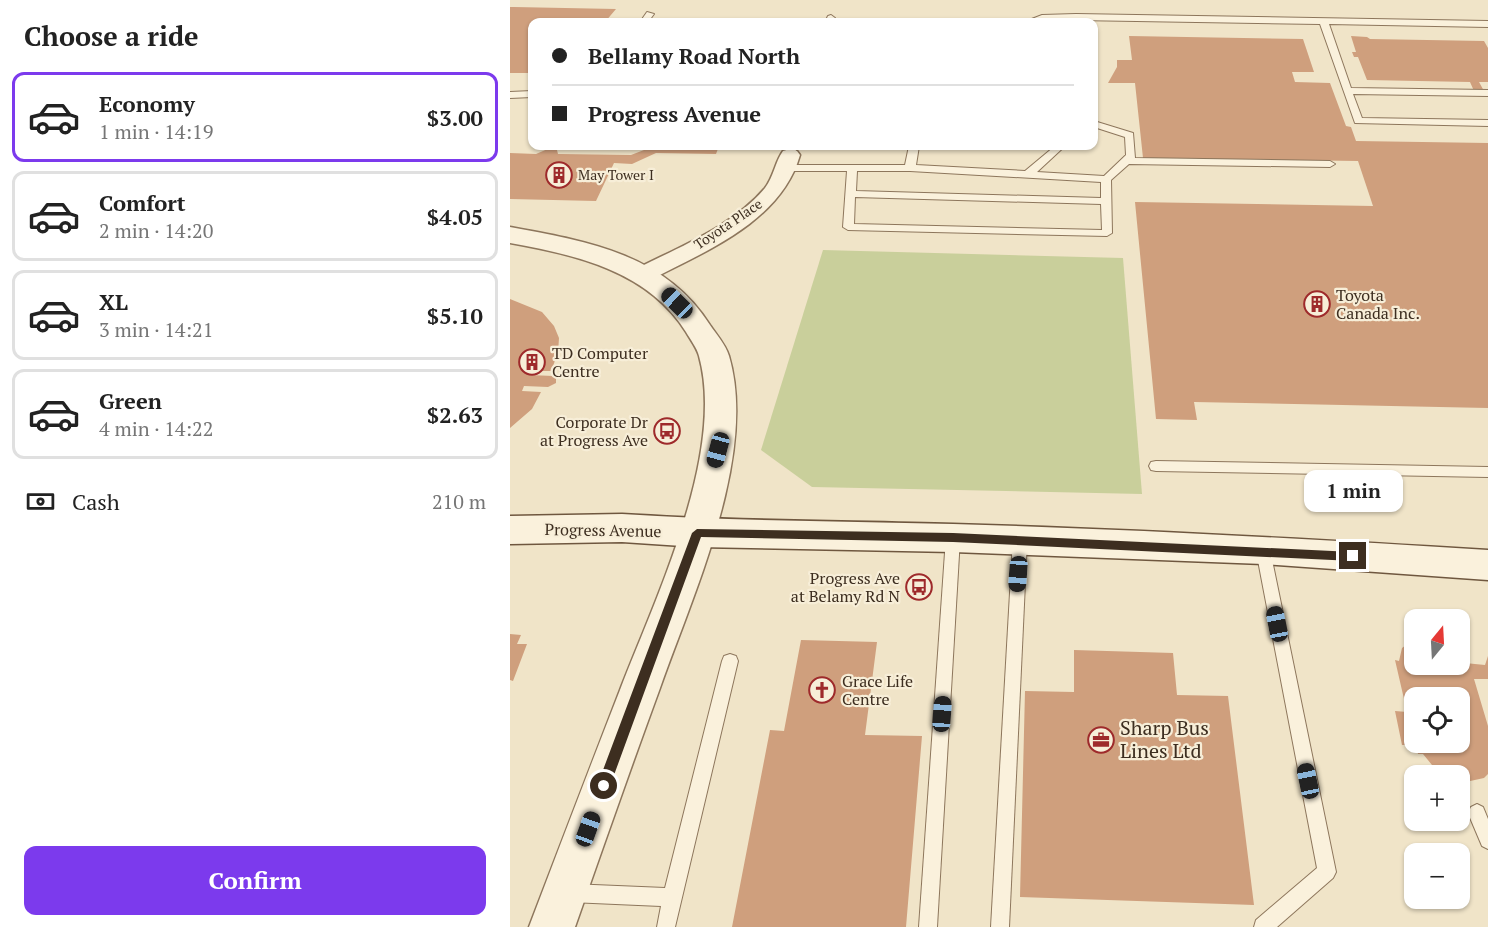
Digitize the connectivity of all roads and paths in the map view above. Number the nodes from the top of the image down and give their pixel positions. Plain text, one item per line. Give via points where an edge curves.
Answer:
1 (650, 14) dead end
2 (647, 18) edge
3 (1042, 18) edge
4 (1324, 22) junction
5 (1488, 24) edge
6 (1347, 91) junction
7 (1488, 93) edge
8 (528, 94) edge
9 (510, 95) edge
10 (1488, 123) edge
11 (1098, 125) edge
12 (913, 150) edge
13 (1055, 150) edge
14 (790, 156) edge
15 (1126, 162) junction
16 (1330, 164) dead end
17 (852, 168) junction
18 (910, 168) junction
19 (1026, 176) junction
20 (1106, 179) junction
21 (850, 194) junction
22 (1107, 201) junction
23 (510, 235) edge
24 (645, 274) junction
25 (1156, 466) dead end
26 (1488, 472) edge
27 (510, 530) edge
28 (697, 533) junction
29 (953, 538) junction
30 (1020, 540) junction
31 (1263, 550) junction
32 (1488, 565) edge
33 (730, 662) dead end
34 (1477, 813) dead end
35 (1488, 840) edge
36 (672, 897) junction
37 (558, 910) edge
38 (666, 927) edge
39 (928, 927) edge
40 (1000, 927) edge
41 (1263, 927) edge

1 - 2 lane
3 - 4 lane
4 - 5 lane
4 - 6 lane
6 - 7 lane
6 - 10 lane via 1358,121
8 - 9 lane
11 - 15 lane via 1130,135 1131,156
12 - 18 lane
13 - 19 lane
14 - 17 lane
14 - 24 street, Toyota Place via 764,202
15 - 16 lane
15 - 20 lane
17 - 18 lane
17 - 21 lane
18 - 19 lane
19 - 20 lane
20 - 22 lane
21 - 22 lane
21 - 22 lane via 848,227 1107,233
23 - 24 street via 570,246
24 - 28 street via 689,314 714,354 720,397 718,450
25 - 26 lane
27 - 28 street, Progress Avenue via 622,528
28 - 29 street, Progress Avenue
28 - 37 street
29 - 30 street, Progress Avenue
29 - 39 lane
30 - 31 street, Progress Avenue
30 - 40 lane
31 - 32 street, Progress Avenue
31 - 41 lane via 1327,872
33 - 36 lane
34 - 35 lane
36 - 37 lane
36 - 38 lane

